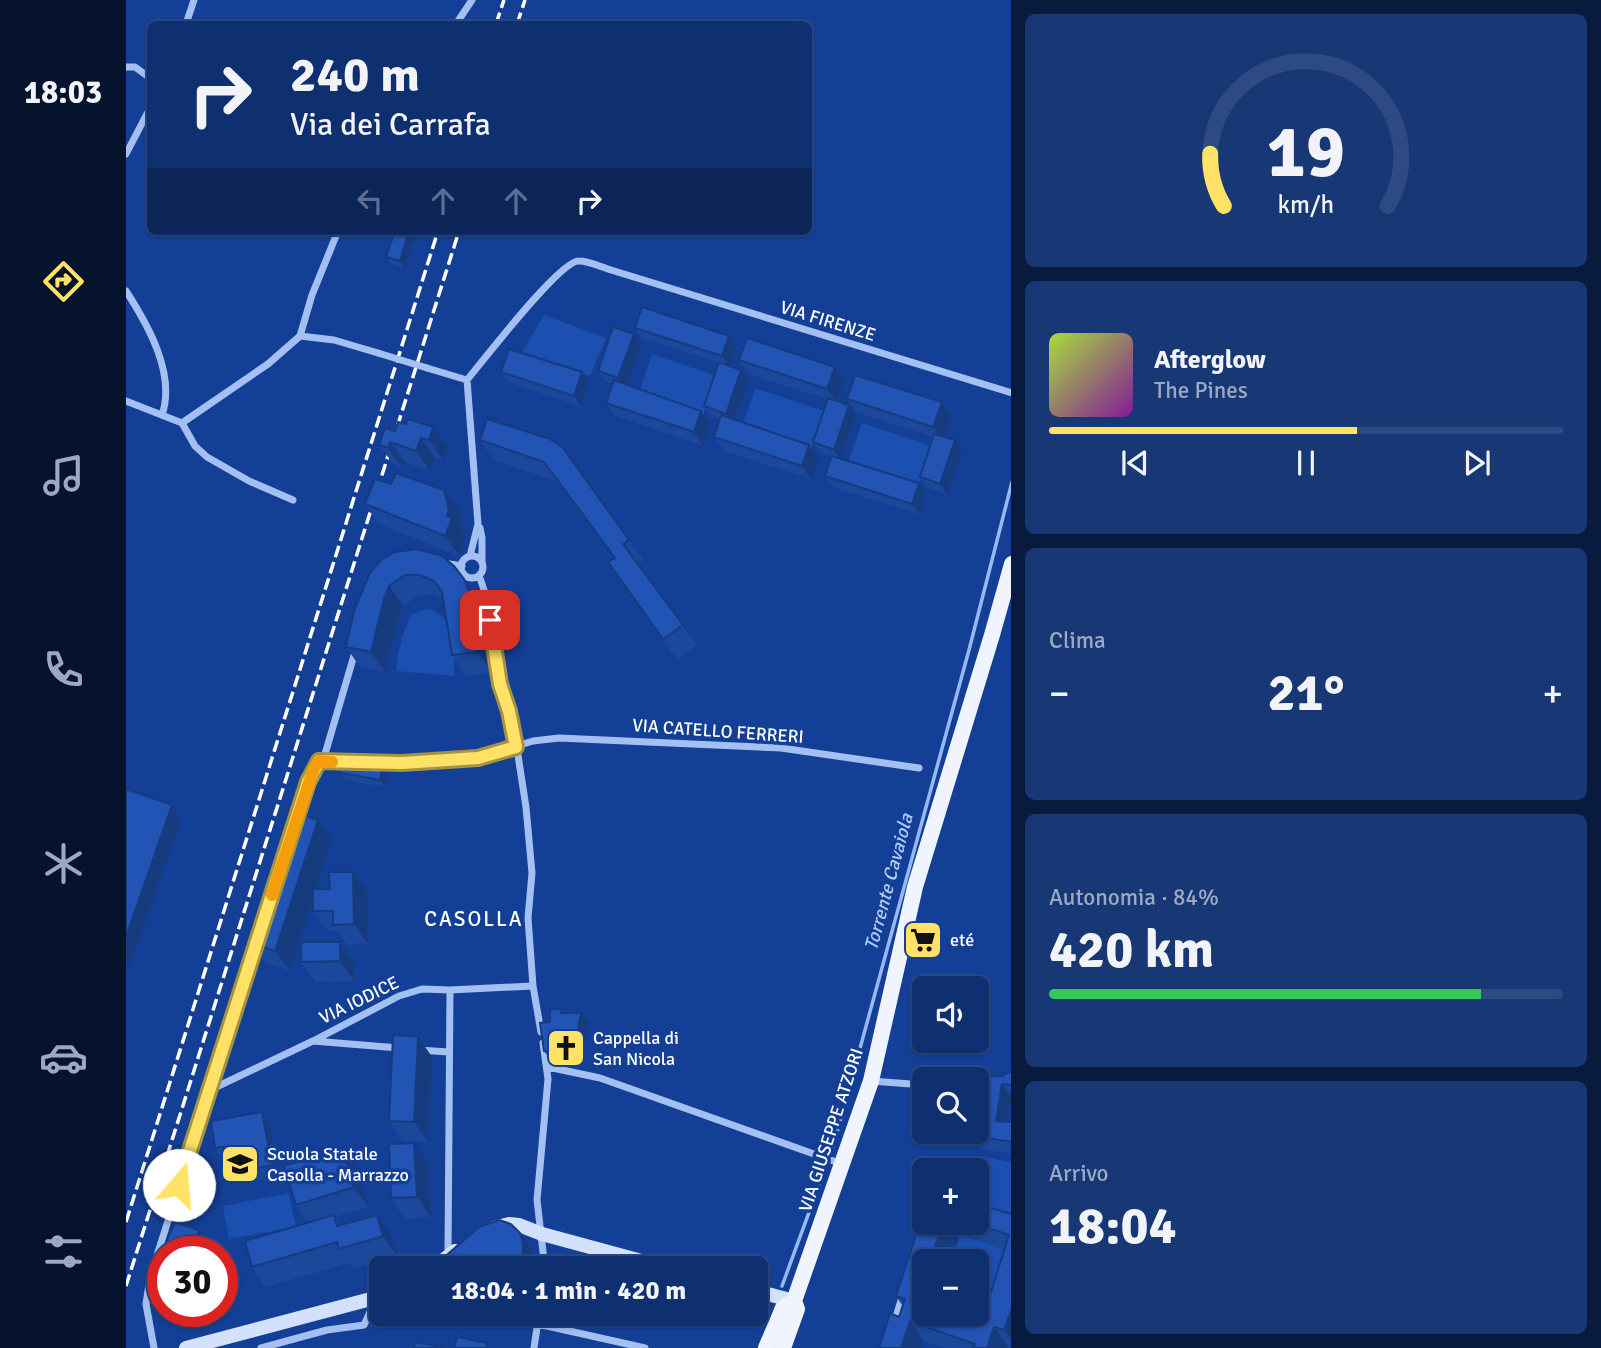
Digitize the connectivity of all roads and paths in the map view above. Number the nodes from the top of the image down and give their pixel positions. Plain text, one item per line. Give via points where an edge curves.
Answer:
1 (194, 0) edge
2 (472, 0) edge
3 (187, 21) edge
4 (458, 21) edge
5 (126, 67) edge
6 (147, 76) edge
7 (147, 113) edge
8 (126, 154) edge
9 (336, 235) edge
10 (126, 291) edge
11 (300, 336) junction
12 (467, 380) junction
13 (1011, 393) edge
14 (126, 401) edge
15 (162, 415) junction
16 (182, 423) junction
17 (293, 500) dead end
18 (478, 524) junction
19 (470, 556) junction
20 (431, 562) edge
21 (482, 562) junction
22 (1011, 564) edge
23 (462, 566) junction
24 (479, 575) junction
25 (356, 648) edge
26 (516, 747) junction
27 (319, 761) junction
28 (919, 768) dead end
29 (291, 835) edge
30 (262, 927) edge
31 (533, 986) junction
32 (450, 990) junction
33 (313, 1041) junction
34 (449, 1052) junction
35 (548, 1067) junction
36 (871, 1081) junction
37 (912, 1083) edge
38 (1011, 1084) edge
39 (989, 1085) edge
40 (210, 1090) junction
41 (839, 1163) junction
42 (542, 1234) junction
43 (448, 1255) joint
44 (544, 1256) edge
45 (623, 1256) edge
46 (905, 1286) edge
47 (768, 1294) edge
48 (369, 1299) edge
49 (794, 1301) junction
50 (326, 1310) junction
51 (369, 1317) edge
52 (538, 1326) edge
53 (547, 1326) edge
54 (327, 1330) junction
55 (891, 1336) edge
56 (154, 1348) edge
57 (187, 1348) edge
58 (261, 1348) edge
59 (534, 1348) edge
60 (645, 1348) edge
61 (766, 1348) edge
62 (783, 1348) edge

1 - 3 street
2 - 4 street
5 - 6 street
7 - 8 street
9 - 11 street
10 - 15 street via 144,318 166,380
11 - 12 street, bridge via 334,340
11 - 16 street via 268,364
12 - 13 street, VIA FIRENZE via 549,283 569,263 578,261
12 - 18 street
14 - 15 street
15 - 16 street
16 - 17 street via 207,457
18 - 19 street
18 - 21 street
19 - 21 street
19 - 23 street
20 - 23 street
21 - 24 street
22 - 36 main road, VIA GIUSEPPE ATZORI via 915,887
23 - 24 street via 469,578
24 - 26 street
25 - 27 street via 325,754
26 - 27 street, VIA CATELLO FERRERI via 478,758 402,763
26 - 28 street, VIA CATELLO FERRERI via 559,738 781,748
26 - 31 street via 531,852 528,918
27 - 29 street
30 - 40 street
31 - 32 street, VIA IODICE
31 - 35 street
32 - 33 street, VIA IODICE via 422,989 399,996
32 - 34 street
33 - 34 street
33 - 40 street, VIA IODICE
34 - 43 street
35 - 41 street via 600,1078
35 - 42 street via 537,1200
36 - 37 street
36 - 41 main road, VIA GIUSEPPE ATZORI
38 - 39 street
40 - 56 street via 150,1277 146,1304
41 - 49 main road, VIA GIUSEPPE ATZORI
42 - 43 main road via 509,1224 489,1230
42 - 44 street
42 - 45 main road
46 - 55 street
47 - 49 main road
48 - 50 main road
49 - 61 main road, VIA GIUSEPPE ATZORI via 783,1308
49 - 62 main road, VIA GIUSEPPE ATZORI via 797,1309
50 - 54 street
50 - 57 main road
51 - 54 street via 365,1325
52 - 59 street
53 - 60 street
54 - 58 street

